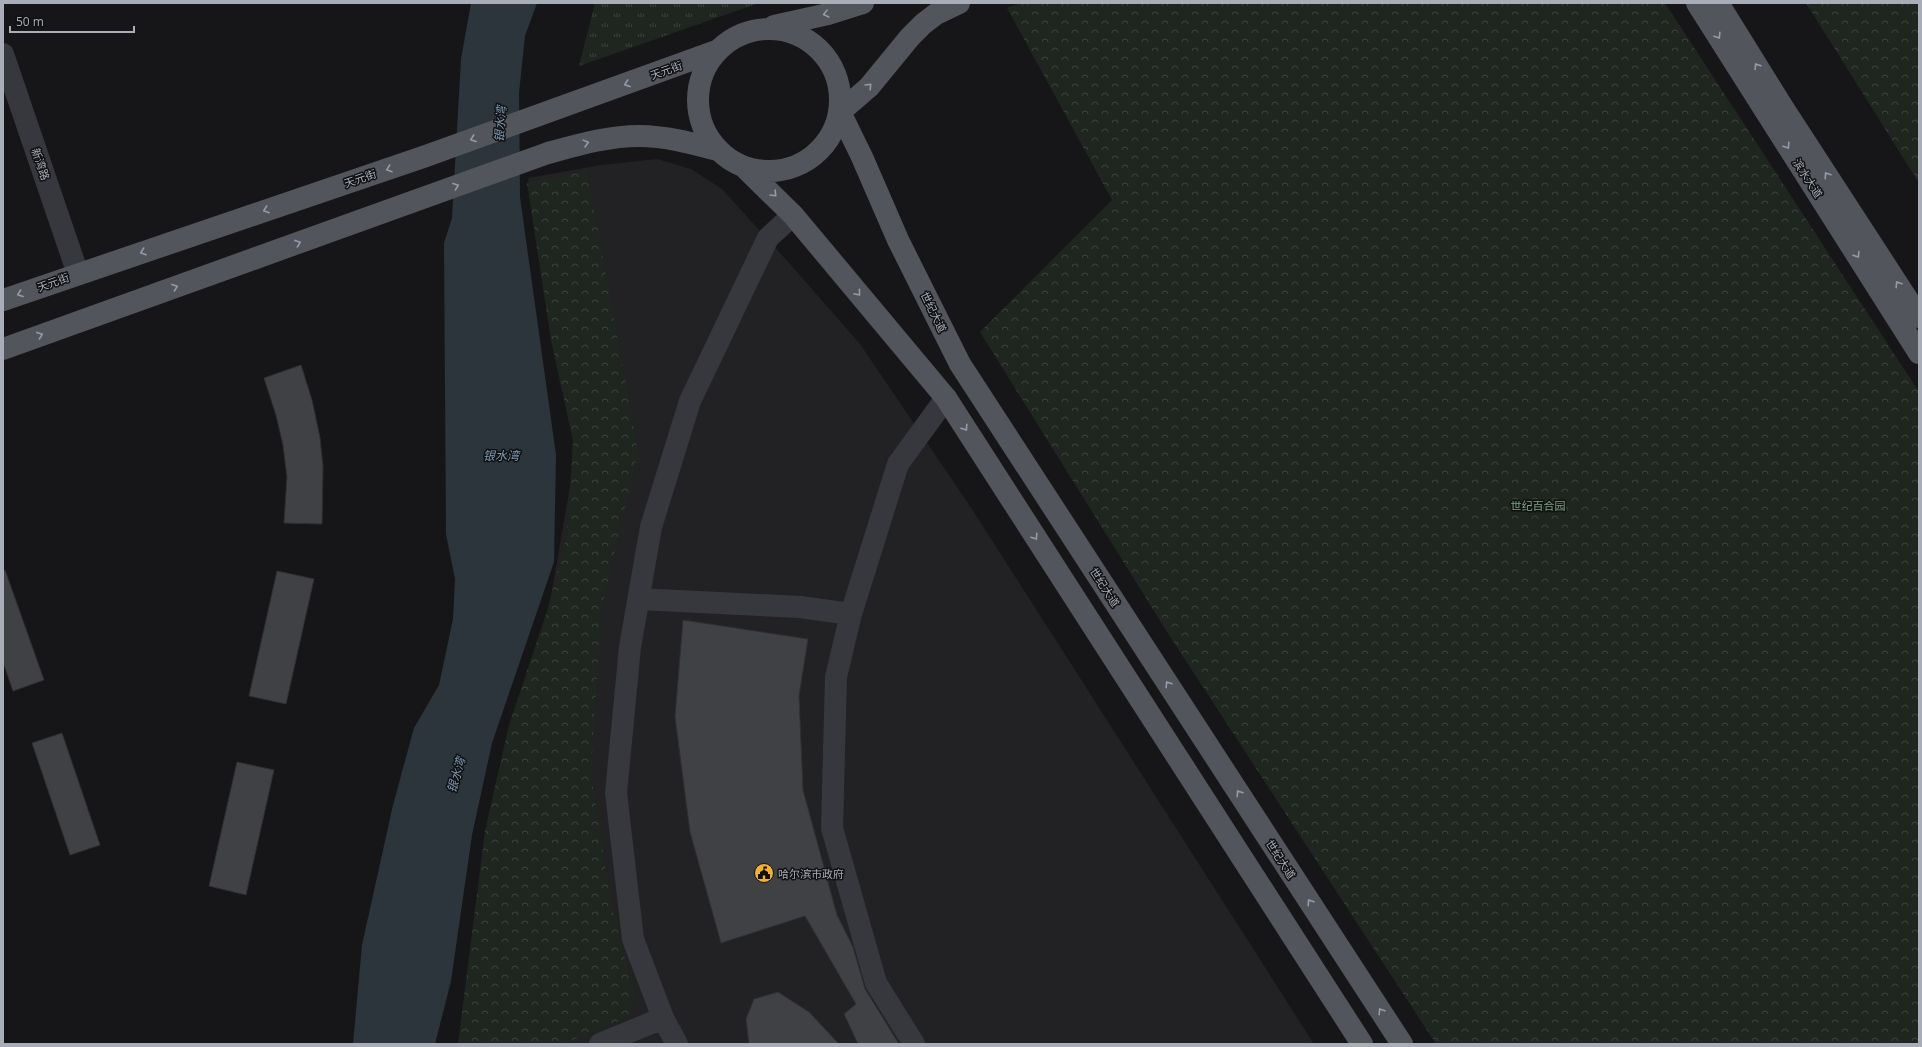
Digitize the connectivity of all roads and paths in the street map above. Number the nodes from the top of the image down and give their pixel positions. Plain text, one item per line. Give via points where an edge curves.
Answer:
1 (864, 3) edge
2 (959, 3) edge
3 (1697, 3) edge
4 (1718, 3) edge
5 (767, 28) junction
6 (716, 51) junction
7 (3, 54) edge
8 (840, 112) junction
9 (717, 150) junction
10 (745, 168) junction
11 (793, 215) junction
12 (78, 274) junction
13 (3, 300) edge
14 (1919, 317) edge
15 (3, 349) edge
16 (1919, 353) edge
17 (946, 398) junction
18 (639, 598) junction
19 (851, 614) junction
20 (663, 1018) junction
21 (600, 1044) edge
22 (677, 1044) edge
23 (914, 1044) edge
24 (1362, 1044) edge
25 (1402, 1044) edge

1 -> 5 main road
8 -> 2 main road via 869,87 923,24 936,14
3 -> 16 main road, 滨水大道
14 -> 4 main road, 滨水大道
5 - 6 main road via 748,31 731,39
5 - 8 main road via 788,30 807,39 824,53 835,71 840,93
6 - 9 main road via 704,70 698,92 699,115 707,136
6 -> 12 main road, 天元街 via 426,156
7 - 12 street, 新湾路
8 - 10 main road via 833,132 822,149 806,162 786,170 766,172
25 -> 8 main road, 世纪大道 via 960,364 898,240
9 - 10 main road
15 -> 9 main road via 548,153 597,140 639,136 680,140
10 -> 11 main road
11 -> 17 main road
11 - 18 street via 768,238 690,401 651,527
12 -> 13 main road, 天元街
17 - 19 street via 898,464
17 -> 24 main road
18 - 19 street via 800,607
18 - 20 street via 630,647 616,793 633,939
19 - 23 street via 836,677 832,828 876,983
20 - 21 street
20 - 22 street

